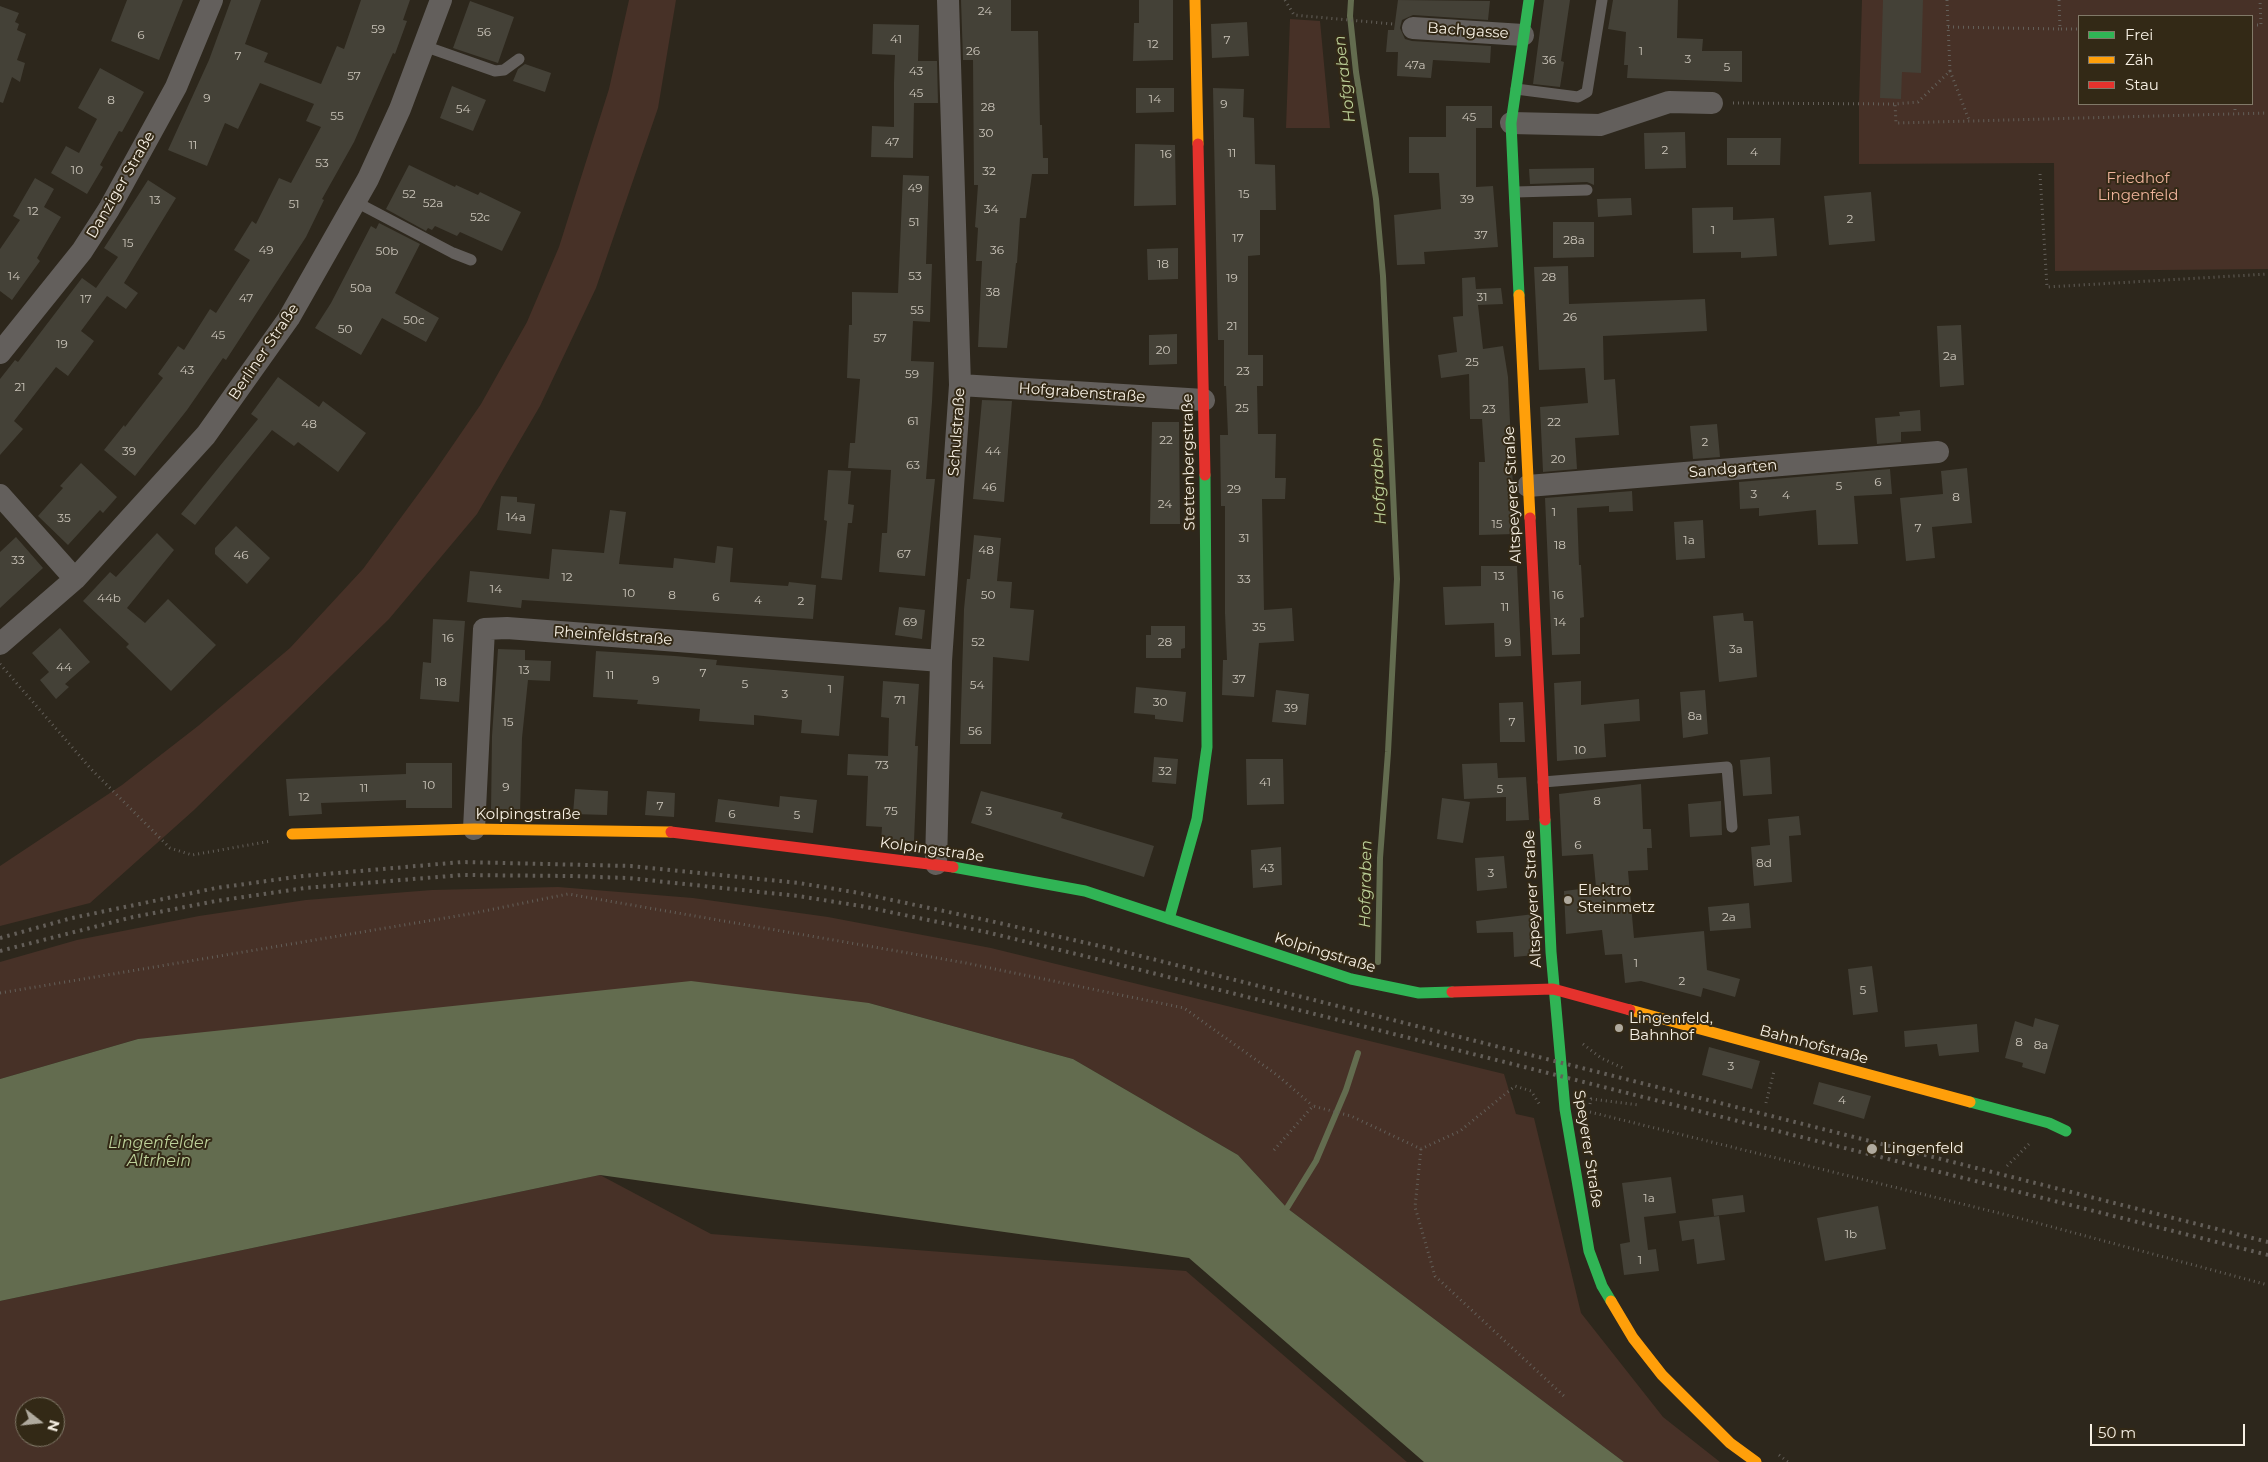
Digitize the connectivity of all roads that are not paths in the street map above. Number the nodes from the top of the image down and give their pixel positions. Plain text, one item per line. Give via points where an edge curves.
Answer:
1 (212, 0) edge
2 (441, 0) edge
3 (948, 0) edge
4 (1195, 0) edge
5 (1529, 0) edge
6 (1602, 0) edge
7 (1413, 28) road end
8 (1524, 35) junction
9 (424, 46) junction
10 (519, 59) dead end
11 (1516, 89) junction
12 (1712, 103) road end
13 (1511, 123) junction
14 (1587, 190) dead end
15 (1515, 192) junction
16 (356, 202) junction
17 (471, 260) dead end
18 (0, 353) edge
19 (960, 385) junction
20 (1204, 400) junction
21 (1938, 452) dead end
22 (1528, 486) junction
23 (0, 494) edge
24 (75, 579) junction
25 (0, 644) edge
26 (941, 661) junction
27 (1542, 782) junction
28 (1732, 827) dead end
29 (474, 829) junction
30 (292, 834) road end
31 (936, 864) junction
32 (1169, 918) junction
33 (1553, 989) junction
34 (2066, 1131) dead end
35 (1756, 1462) edge

1 - 18 street, Danziger Straße via 176,87 109,209 82,251
2 - 9 street, Berliner Straße
3 - 19 street, Schulstraße
4 - 20 street, Stettenbergstraße
5 - 8 street, Altspeyerer Straße
6 - 11 lane via 1587,92 1578,97
7 - 8 street, Bachgasse
8 - 11 street, Altspeyerer Straße
9 - 10 lane via 495,71 504,70
9 - 16 street, Berliner Straße via 400,109
11 - 13 street, Altspeyerer Straße
12 - 13 street via 1669,102 1600,125
13 - 15 street, Altspeyerer Straße
14 - 15 lane
15 - 22 street, Altspeyerer Straße
16 - 17 lane
16 - 24 street, Berliner Straße via 289,318 206,435
19 - 20 street, Hofgrabenstraße
19 - 26 street, Schulstraße
20 - 32 street, Stettenbergstraße via 1207,747 1197,819
21 - 22 street, Sandgarten
22 - 27 street, Altspeyerer Straße
23 - 24 street
24 - 25 street, Berliner Straße
26 - 29 street, Rheinfeldstraße via 507,628 484,629
26 - 31 street, Schulstraße
27 - 28 lane via 1727,767
27 - 33 street, Altspeyerer Straße
29 - 30 street, Kolpingstraße
29 - 31 street, Kolpingstraße via 663,831
31 - 32 street, Kolpingstraße via 1085,890
32 - 33 street, Kolpingstraße via 1351,979 1419,993
33 - 34 street, Bahnhofstraße via 2049,1123
33 - 35 street, Speyerer Straße via 1566,1110 1589,1251 1602,1286 1633,1338 1662,1375 1730,1443

